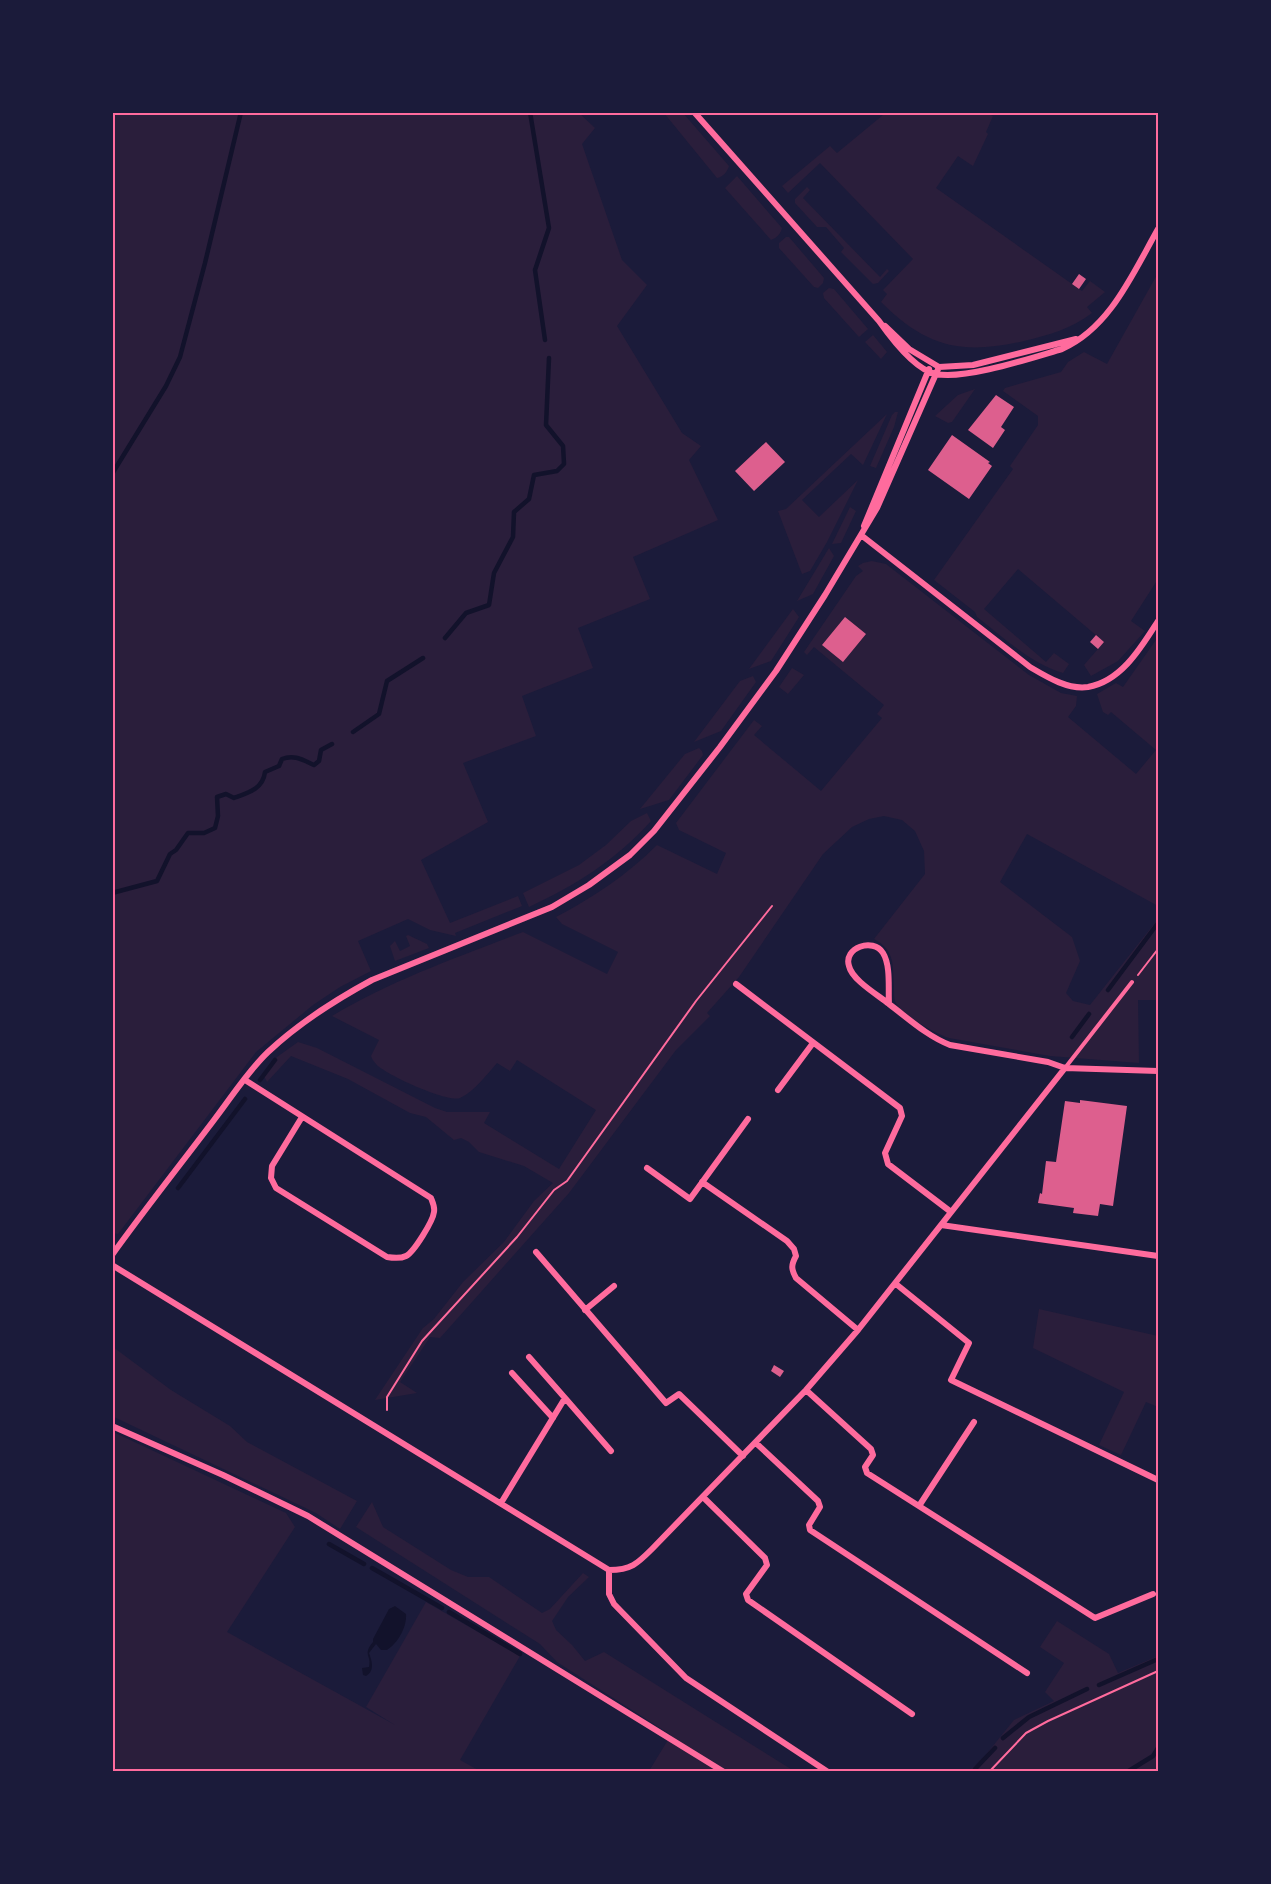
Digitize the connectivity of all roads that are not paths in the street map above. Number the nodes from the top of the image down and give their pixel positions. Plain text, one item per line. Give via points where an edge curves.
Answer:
1 (694, 112) edge
2 (1158, 229) edge
3 (879, 321) junction
4 (1082, 338) junction
5 (931, 363) junction
6 (939, 367) junction
7 (928, 371) junction
8 (935, 374) junction
9 (861, 535) junction
10 (1158, 621) edge
11 (1132, 982) road end
12 (736, 984) dead end
13 (889, 1004) junction
14 (813, 1043) junction
15 (1065, 1068) junction
16 (1158, 1071) edge
17 (245, 1080) junction
18 (778, 1090) dead end
19 (302, 1117) junction
20 (748, 1119) dead end
21 (647, 1168) dead end
22 (702, 1182) junction
23 (951, 1212) junction
24 (941, 1225) junction
25 (536, 1252) dead end
26 (112, 1255) edge
27 (1158, 1256) edge
28 (112, 1265) edge
29 (896, 1284) junction
30 (614, 1286) dead end
31 (585, 1310) junction
32 (858, 1330) junction
33 (529, 1357) dead end
34 (512, 1373) dead end
35 (806, 1390) junction
36 (565, 1398) junction
37 (553, 1418) junction
38 (974, 1422) dead end
39 (112, 1426) edge
40 (756, 1443) junction
41 (611, 1451) dead end
42 (743, 1456) junction
43 (1158, 1480) edge
44 (703, 1497) junction
45 (501, 1503) junction
46 (919, 1506) junction
47 (609, 1570) junction
48 (1153, 1594) dead end
49 (1027, 1673) dead end
50 (912, 1714) dead end
51 (724, 1772) edge
52 (828, 1772) edge

1 - 3 street
2 - 4 street via 1116,302
3 - 5 street
3 - 7 street via 905,353
4 - 6 street via 973,365
4 - 8 street via 1062,349 962,375
5 - 6 street
5 - 7 street
6 - 8 street
7 - 8 street
7 - 9 street
8 - 9 street via 877,508
9 - 10 street via 1030,668 1070,685 1087,687 1120,670 1136,655
9 - 17 street via 771,677 668,814 630,855 552,907 348,993 287,1035
11 - 15 lane
12 - 14 street
13 - 13 street via 886,961 872,945 864,944 850,954 849,968
13 - 15 street via 928,1034 951,1045
14 - 18 street
14 - 23 street via 900,1108 902,1116 885,1154 888,1164
15 - 16 street
15 - 23 street
17 - 19 street
17 - 26 street
19 - 19 street via 427,1194 435,1212 407,1256 387,1257 276,1188 271,1178 272,1166
20 - 22 street
21 - 22 street via 690,1199
22 - 32 street via 787,1241 794,1249 791,1263 796,1278
23 - 24 street
24 - 27 street
24 - 29 street
25 - 31 street
28 - 45 street
29 - 32 street
29 - 43 street via 969,1343 951,1380
30 - 31 street
31 - 42 street via 666,1403 680,1394
32 - 35 street
33 - 36 street
34 - 37 street
35 - 40 street
35 - 46 street via 871,1449 867,1473
36 - 37 street
36 - 41 street
37 - 45 street
38 - 46 street
39 - 51 street via 308,1516
40 - 42 street
40 - 49 street via 818,1502 820,1507 810,1530
42 - 44 street
44 - 47 street via 636,1564 624,1570
44 - 50 street via 765,1558 767,1564 746,1594 747,1600
45 - 47 street
46 - 48 street via 1095,1618
47 - 52 street via 609,1594 614,1604 686,1678

